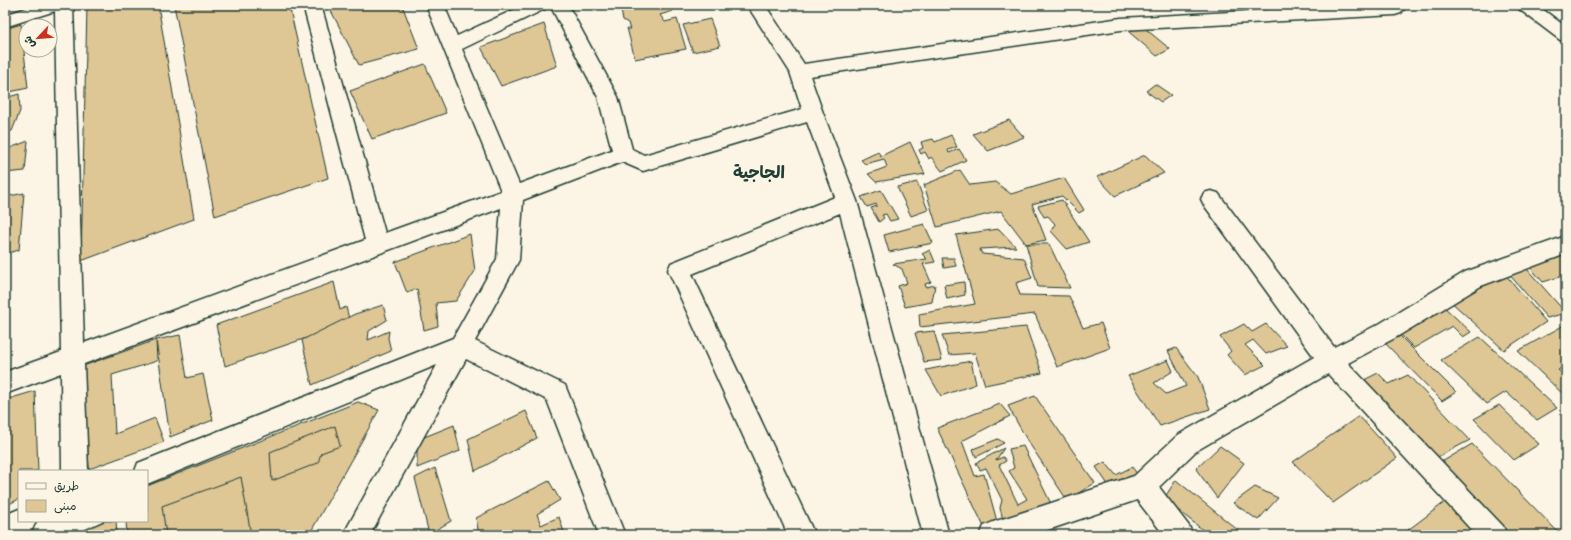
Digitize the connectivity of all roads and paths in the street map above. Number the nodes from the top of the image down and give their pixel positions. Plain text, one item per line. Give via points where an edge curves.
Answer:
1 (54, 5) edge
2 (64, 5) edge
3 (312, 5) edge
4 (435, 5) edge
5 (539, 5) edge
6 (559, 5) edge
7 (756, 5) edge
8 (1398, 5) edge
9 (1526, 5) edge
10 (5, 20) edge
11 (1566, 36) edge
12 (452, 46) junction
13 (799, 71) junction
14 (813, 113) junction
15 (623, 154) junction
16 (514, 194) junction
17 (1211, 199) dead end
18 (847, 201) junction
19 (377, 245) junction
20 (1566, 245) edge
21 (461, 345) junction
22 (72, 359) junction
23 (1330, 360) junction
24 (5, 384) edge
25 (75, 470) edge
26 (148, 472) edge
27 (1142, 486) junction
28 (20, 522) edge
29 (5, 528) edge
30 (356, 535) edge
31 (612, 535) edge
32 (802, 535) edge
33 (936, 535) edge
34 (993, 535) edge
35 (1180, 535) edge
36 (1494, 535) edge

1 - 10 street
2 - 22 street
3 - 19 street
4 - 12 street
5 - 12 street
6 - 15 street via 608,97
7 - 13 street
8 - 13 street via 1395,9 1121,24
9 - 11 street
12 - 16 street
13 - 14 street
14 - 15 street via 643,163
14 - 18 street
15 - 16 street
16 - 19 street
16 - 21 street via 508,260
17 - 23 street
18 - 32 street via 679,270
18 - 33 street
19 - 22 street
20 - 23 street via 1473,279 1387,331
21 - 26 street
21 - 30 street
21 - 31 street via 556,393
22 - 24 street
22 - 25 street
23 - 27 street via 1187,443
23 - 36 street
27 - 34 street
27 - 35 street
28 - 29 street

